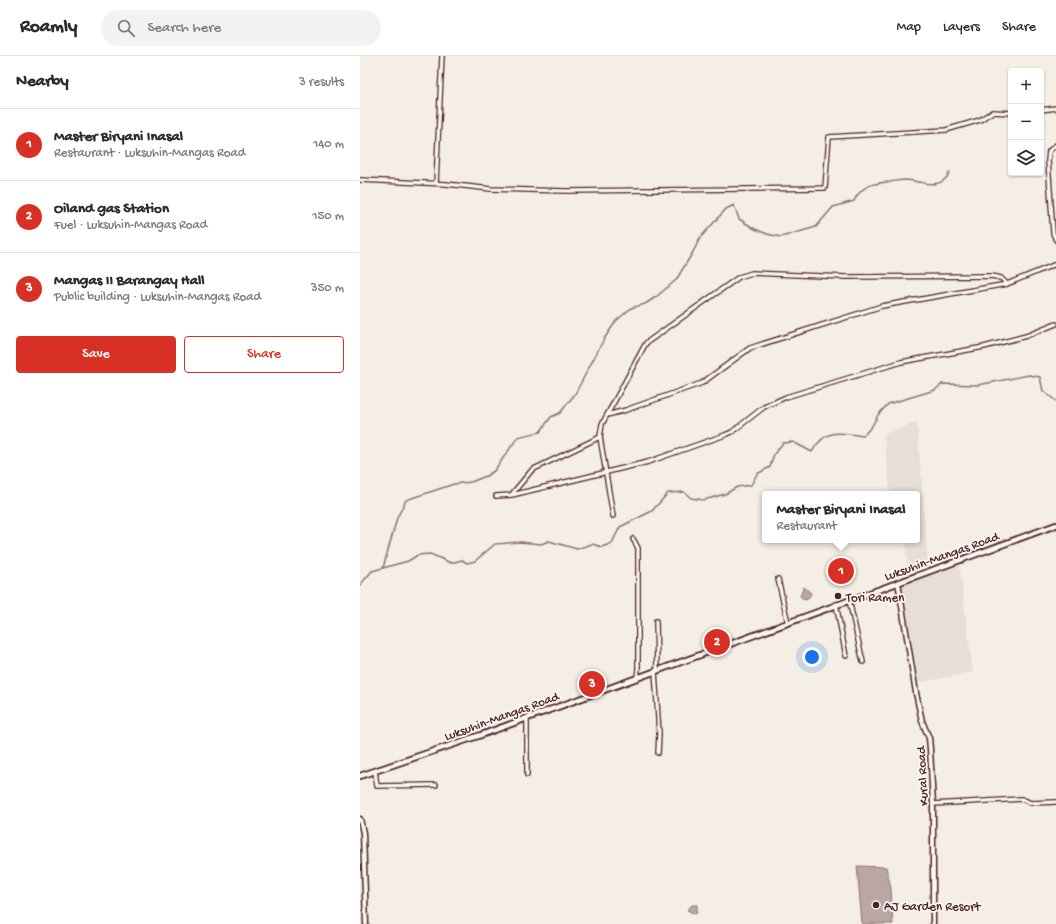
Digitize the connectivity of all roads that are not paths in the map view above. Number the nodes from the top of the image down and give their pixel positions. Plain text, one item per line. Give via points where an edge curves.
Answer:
1 (442, 56) edge
2 (1056, 108) edge
3 (1044, 110) edge
4 (1008, 113) edge
5 (1056, 145) edge
6 (360, 180) edge
7 (436, 183) junction
8 (1056, 240) edge
9 (1056, 264) edge
10 (1007, 284) junction
11 (1056, 324) edge
12 (607, 414) junction
13 (600, 437) junction
14 (607, 472) junction
15 (512, 495) junction
16 (496, 496) dead end
17 (613, 516) dead end
18 (1056, 526) edge
19 (634, 539) dead end
20 (778, 579) dead end
21 (898, 582) junction
22 (849, 600) junction
23 (836, 604) junction
24 (656, 621) dead end
25 (788, 624) junction
26 (846, 656) dead end
27 (863, 662) dead end
28 (656, 670) junction
29 (637, 678) junction
30 (527, 717) junction
31 (658, 753) dead end
32 (375, 771) junction
33 (527, 775) dead end
34 (360, 776) edge
35 (436, 785) dead end
36 (1056, 802) edge
37 (933, 804) junction
38 (360, 819) edge
39 (366, 924) edge
40 (933, 924) edge

1 - 7 street
2 - 3 street
4 - 7 street via 992,112 980,120 946,130 829,137 825,188 566,191 491,189
5 - 8 street via 1049,151 1048,161 1053,233
6 - 7 street
9 - 10 street
10 - 12 street via 882,306 750,348 696,385
10 - 12 street via 1001,278 992,276 845,277 746,273 646,343
11 - 14 street via 1026,336 984,347 901,362 786,397 764,407 725,435 648,462
12 - 13 street
13 - 14 street
13 - 15 street via 532,470
14 - 15 street
14 - 17 street
15 - 16 street
18 - 21 main road, Luksuhin-Mangas Road
19 - 29 street via 638,548
20 - 25 street
21 - 22 main road, Luksuhin-Mangas Road
21 - 37 street, Kural Road via 919,707 929,738
22 - 23 main road, Luksuhin-Mangas Road
22 - 27 street
23 - 25 main road, Luksuhin-Mangas Road
23 - 26 street
24 - 28 street
25 - 28 main road, Luksuhin-Mangas Road
28 - 29 main road, Luksuhin-Mangas Road
28 - 31 street
29 - 30 main road, Luksuhin-Mangas Road
30 - 32 main road, Luksuhin-Mangas Road
30 - 33 street
32 - 34 main road, Luksuhin-Mangas Road
32 - 35 street via 377,786
36 - 37 street via 1031,803 1022,799
37 - 40 street, Kural Road
38 - 39 street via 363,833

